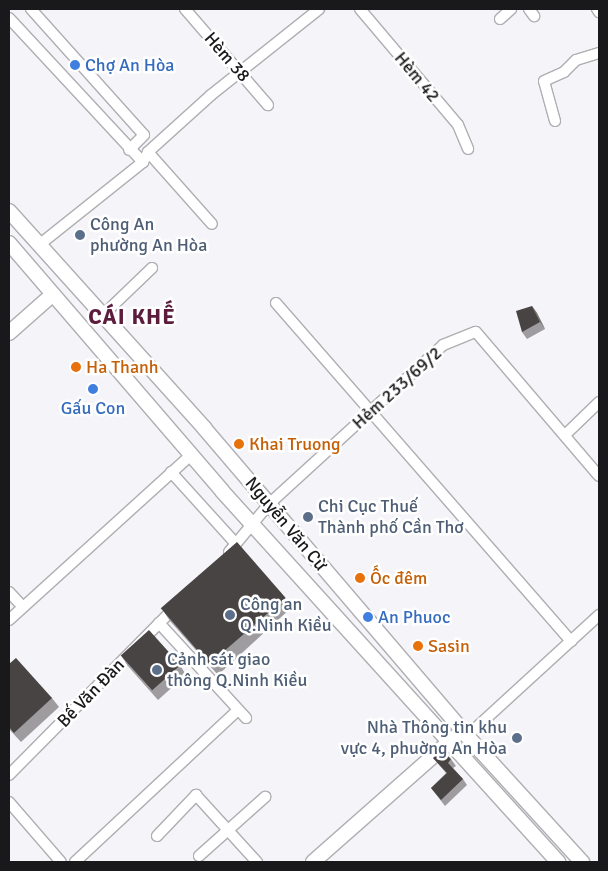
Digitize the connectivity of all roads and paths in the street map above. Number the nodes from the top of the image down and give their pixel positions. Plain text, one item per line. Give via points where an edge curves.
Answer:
1 (31, 9) edge
2 (185, 9) edge
3 (318, 9) edge
4 (360, 9) edge
5 (511, 9) edge
6 (596, 9) edge
7 (599, 12) edge
8 (9, 18) edge
9 (500, 19) dead end
10 (599, 53) edge
11 (240, 72) junction
12 (268, 106) dead end
13 (555, 121) dead end
14 (468, 149) dead end
15 (130, 150) junction
16 (148, 152) junction
17 (143, 162) junction
18 (9, 211) edge
19 (212, 224) dead end
20 (9, 243) edge
21 (39, 245) junction
22 (152, 268) dead end
23 (52, 295) junction
24 (276, 303) dead end
25 (103, 315) junction
26 (9, 333) edge
27 (599, 402) edge
28 (371, 411) junction
29 (565, 435) junction
30 (191, 455) junction
31 (172, 472) junction
32 (599, 476) edge
33 (269, 504) junction
34 (255, 524) junction
35 (236, 544) junction
36 (221, 560) edge
37 (9, 592) edge
38 (180, 602) edge
39 (22, 606) junction
40 (599, 615) edge
41 (9, 620) edge
42 (159, 623) junction
43 (571, 641) junction
44 (238, 710) junction
45 (246, 718) dead end
46 (465, 733) junction
47 (448, 744) junction
48 (9, 775) edge
49 (265, 797) dead end
50 (9, 802) edge
51 (228, 831) junction
52 (157, 836) dead end
53 (199, 856) dead end
54 (61, 862) edge
55 (75, 862) edge
56 (257, 862) edge
57 (313, 862) edge
58 (558, 862) edge
59 (582, 862) edge

1 - 15 street via 144,135
2 - 11 street, Hèm 38
3 - 11 street
4 - 14 street, Hèm 42 via 458,125
5 - 9 street
6 - 7 street
8 - 15 street
10 - 13 street via 576,60 564,72 544,82
11 - 12 street, Hèm 38
11 - 16 street
15 - 17 street
16 - 17 street
16 - 19 street
17 - 21 street
18 - 21 main road, Nguyễn Văn Cừ
20 - 23 main road, Nguyễn Văn Cừ
21 - 25 main road, Nguyễn Văn Cừ
22 - 25 street
23 - 26 main road
23 - 30 main road, Nguyễn Văn Cừ
24 - 28 street
25 - 33 main road, Nguyễn Văn Cừ
27 - 29 street
28 - 29 street, Hẻm 233/69/2 via 443,345 476,332
28 - 33 street, Hẻm 233/69/2
28 - 43 street
29 - 32 street, Hẻm 233/69/2
30 - 31 street
30 - 34 main road, Nguyễn Văn Cừ
31 - 35 street
31 - 39 street
33 - 34 street, Hẻm 233/69/2
33 - 46 main road, Nguyễn Văn Cừ
34 - 35 street
34 - 47 main road, Nguyễn Văn Cừ
35 - 36 street
37 - 39 street
38 - 42 street, Bế Văn Đàn
39 - 41 street
40 - 43 street
42 - 44 street
42 - 48 street, Bế Văn Đàn
43 - 46 street
44 - 45 street
44 - 55 street
46 - 47 main road
46 - 59 main road, Nguyễn Văn Cừ
47 - 57 main road
47 - 58 main road, Nguyễn Văn Cừ
49 - 51 street
50 - 54 street
51 - 52 street via 196,794
51 - 53 street
51 - 56 street

